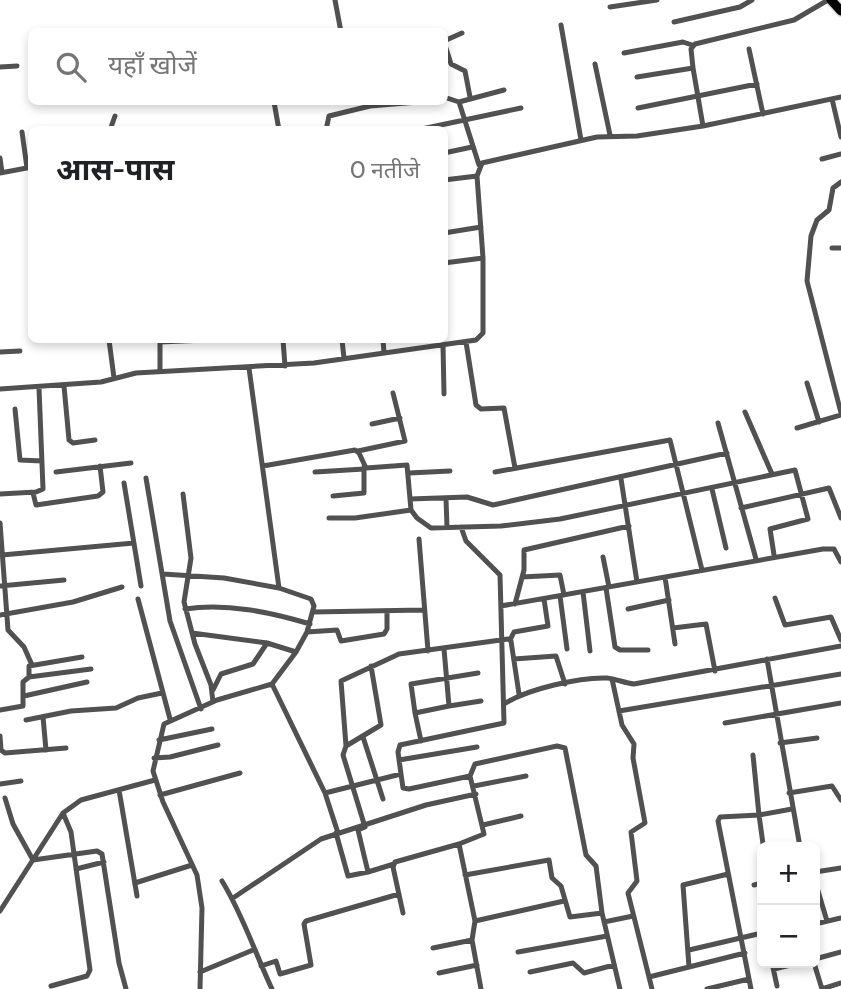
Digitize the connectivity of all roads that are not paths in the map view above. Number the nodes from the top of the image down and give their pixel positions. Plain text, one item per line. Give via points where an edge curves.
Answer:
1 (335, 0) edge
2 (657, 0) edge
3 (752, 0) edge
4 (830, 0) edge
5 (841, 6) edge
6 (610, 7) dead end
7 (674, 22) dead end
8 (561, 25) dead end
9 (340, 28) edge
10 (462, 33) dead end
11 (448, 39) edge
12 (692, 46) junction
13 (749, 49) dead end
14 (624, 53) dead end
15 (448, 54) edge
16 (596, 64) dead end
17 (17, 65) dead end
18 (0, 67) edge
19 (693, 68) junction
20 (637, 77) dead end
21 (757, 84) junction
22 (504, 90) dead end
23 (698, 96) junction
24 (470, 97) junction
25 (841, 97) edge
26 (448, 98) edge
27 (832, 99) junction
28 (459, 102) junction
29 (275, 105) edge
30 (354, 105) edge
31 (521, 107) dead end
32 (638, 108) dead end
33 (763, 114) junction
34 (115, 116) dead end
35 (465, 121) junction
36 (111, 126) edge
37 (278, 126) edge
38 (325, 126) edge
39 (438, 126) edge
40 (703, 126) junction
41 (22, 132) dead end
42 (610, 135) junction
43 (841, 137) edge
44 (581, 140) junction
45 (472, 147) junction
46 (448, 152) edge
47 (841, 155) edge
48 (0, 158) edge
49 (822, 159) dead end
50 (28, 163) edge
51 (479, 165) junction
52 (28, 168) edge
53 (1, 173) edge
54 (477, 176) junction
55 (448, 180) edge
56 (841, 182) edge
57 (481, 227) junction
58 (448, 232) edge
59 (832, 248) dead end
60 (841, 248) edge
61 (483, 258) junction
62 (448, 262) edge
63 (466, 342) junction
64 (109, 343) edge
65 (160, 343) edge
66 (282, 343) edge
67 (342, 343) edge
68 (383, 343) edge
69 (413, 343) edge
70 (443, 345) junction
71 (414, 348) junction
72 (20, 351) dead end
73 (0, 352) edge
74 (384, 352) junction
75 (344, 358) junction
76 (285, 366) junction
77 (249, 368) junction
78 (160, 371) junction
79 (114, 378) junction
80 (807, 383) dead end
81 (64, 386) junction
82 (39, 388) junction
83 (0, 389) edge
84 (393, 393) dead end
85 (444, 394) dead end
86 (15, 410) dead end
87 (745, 412) dead end
88 (841, 414) edge
89 (400, 418) junction
90 (819, 422) junction
91 (718, 423) dead end
92 (372, 424) dead end
93 (797, 428) dead end
94 (94, 440) dead end
95 (358, 451) junction
96 (727, 453) junction
97 (42, 461) junction
98 (131, 463) dead end
99 (100, 466) junction
100 (263, 466) junction
101 (679, 466) junction
102 (364, 468) junction
103 (515, 468) junction
104 (450, 471) dead end
105 (56, 472) dead end
106 (315, 472) dead end
107 (495, 472) dead end
108 (409, 473) junction
109 (772, 474) junction
110 (146, 478) dead end
111 (621, 479) junction
112 (124, 483) dead end
113 (735, 483) junction
114 (712, 489) junction
115 (33, 493) junction
116 (0, 494) edge
117 (183, 494) dead end
118 (686, 494) junction
119 (332, 496) dead end
120 (803, 496) junction
121 (410, 499) junction
122 (446, 499) junction
123 (626, 506) junction
124 (741, 508) junction
125 (411, 510) junction
126 (329, 518) dead end
127 (841, 518) edge
128 (0, 523) edge
129 (629, 526) junction
130 (447, 527) junction
131 (461, 527) junction
132 (419, 539) dead end
133 (134, 543) junction
134 (726, 548) dead end
135 (2, 555) junction
136 (774, 555) junction
137 (603, 557) dead end
138 (756, 559) junction
139 (841, 562) edge
140 (702, 570) junction
141 (163, 574) junction
142 (188, 574) junction
143 (522, 577) junction
144 (665, 577) junction
145 (64, 580) dead end
146 (637, 582) junction
147 (2, 585) edge
148 (141, 586) dead end
149 (122, 587) dead end
150 (279, 588) junction
151 (607, 588) junction
152 (583, 592) junction
153 (562, 596) junction
154 (775, 598) dead end
155 (138, 599) dead end
156 (544, 599) junction
157 (668, 600) junction
158 (515, 604) junction
159 (501, 606) junction
160 (185, 609) junction
161 (628, 609) dead end
162 (423, 610) junction
163 (387, 611) junction
164 (313, 612) junction
165 (3, 614) edge
166 (310, 624) junction
167 (673, 628) junction
168 (307, 632) junction
169 (192, 633) junction
170 (502, 640) junction
171 (510, 640) junction
172 (841, 640) edge
173 (267, 643) junction
174 (675, 644) dead end
175 (841, 646) edge
176 (444, 649) junction
177 (567, 649) dead end
178 (428, 650) junction
179 (648, 650) dead end
180 (590, 651) dead end
181 (296, 652) junction
182 (82, 657) dead end
183 (514, 659) junction
184 (767, 659) junction
185 (32, 665) junction
186 (370, 666) junction
187 (91, 669) dead end
188 (715, 671) junction
189 (478, 673) dead end
190 (841, 674) edge
191 (29, 677) junction
192 (447, 678) junction
193 (612, 679) junction
194 (87, 682) dead end
195 (272, 684) junction
196 (565, 684) junction
197 (771, 687) junction
198 (213, 690) junction
199 (162, 692) junction
200 (519, 694) junction
201 (24, 696) junction
202 (481, 701) dead end
203 (213, 702) junction
204 (841, 703) edge
205 (504, 704) junction
206 (449, 706) junction
207 (201, 709) junction
208 (0, 710) edge
209 (619, 711) junction
210 (415, 713) junction
211 (776, 714) junction
212 (43, 717) junction
213 (170, 719) junction
214 (26, 720) dead end
215 (725, 723) dead end
216 (212, 729) dead end
217 (0, 736) edge
218 (363, 737) junction
219 (817, 738) dead end
220 (159, 740) junction
221 (421, 741) junction
222 (780, 743) junction
223 (218, 745) dead end
224 (346, 746) junction
225 (477, 747) dead end
226 (66, 748) dead end
227 (46, 750) junction
228 (753, 755) dead end
229 (154, 758) junction
230 (399, 761) junction
231 (240, 773) dead end
232 (401, 774) junction
233 (470, 776) junction
234 (526, 776) dead end
235 (155, 780) junction
236 (377, 781) junction
237 (21, 782) dead end
238 (0, 784) edge
239 (474, 786) junction
240 (352, 788) junction
241 (119, 790) junction
242 (325, 793) junction
243 (789, 793) junction
244 (476, 794) junction
245 (160, 795) junction
246 (5, 798) dead end
247 (383, 799) dead end
248 (841, 800) edge
249 (792, 809) junction
250 (63, 813) junction
251 (759, 815) junction
252 (521, 816) dead end
253 (364, 824) junction
254 (483, 825) junction
255 (337, 833) junction
256 (763, 842) edge
257 (799, 842) edge
258 (460, 844) junction
259 (75, 856) junction
260 (33, 860) junction
261 (104, 862) junction
262 (394, 863) junction
263 (192, 865) junction
264 (76, 869) junction
265 (841, 869) edge
266 (820, 871) edge
267 (368, 872) junction
268 (728, 874) junction
269 (466, 875) junction
270 (222, 881) dead end
271 (135, 883) junction
272 (757, 884) edge
273 (754, 885) dead end
274 (399, 894) junction
275 (137, 895) dead end
276 (233, 898) junction
277 (820, 898) edge
278 (564, 901) junction
279 (1, 907) edge
280 (602, 912) junction
281 (402, 913) dead end
282 (633, 915) junction
283 (841, 918) edge
284 (475, 921) junction
285 (827, 921) junction
286 (604, 922) junction
287 (820, 923) edge
288 (757, 934) edge
289 (607, 936) junction
290 (743, 937) junction
291 (471, 940) junction
292 (433, 948) dead end
293 (253, 950) junction
294 (689, 950) junction
295 (518, 952) dead end
296 (841, 952) edge
297 (745, 953) junction
298 (820, 959) edge
299 (477, 965) junction
300 (614, 965) junction
301 (261, 966) junction
302 (689, 967) junction
303 (773, 968) edge
304 (816, 968) edge
305 (200, 972) junction
306 (530, 972) dead end
307 (439, 973) dead end
308 (649, 977) junction
309 (749, 979) junction
310 (841, 983) edge
311 (51, 986) dead end
312 (777, 986) dead end
313 (126, 989) edge
314 (201, 989) edge
315 (272, 989) edge
316 (481, 989) edge
317 (620, 989) edge
318 (652, 989) edge
319 (707, 989) edge
320 (751, 989) edge

1 - 9 street
2 - 6 street
3 - 7 street
4 - 5 main road
4 - 12 street via 794,20
8 - 44 street
10 - 11 street
12 - 14 street via 683,42
12 - 19 street
13 - 21 street
15 - 24 street via 451,64 464,68
16 - 42 street
17 - 18 street
19 - 20 street
19 - 23 street
21 - 23 street
21 - 33 street
22 - 24 street
23 - 32 street
23 - 40 street
24 - 28 street
25 - 27 street
26 - 28 street
27 - 33 street
27 - 43 street
28 - 35 street
29 - 37 street
30 - 38 street via 329,116
31 - 35 street
33 - 40 street
34 - 36 street
35 - 39 street
35 - 45 street
40 - 42 street via 637,136
41 - 50 street
42 - 44 street
44 - 51 street
45 - 46 street
45 - 51 street
47 - 49 street
48 - 53 street
51 - 54 street
52 - 53 street
54 - 55 street
54 - 57 street
56 - 88 street via 833,188 829,210 814,225 807,281
57 - 58 street
57 - 61 street
59 - 60 street
61 - 62 street
61 - 63 street via 483,333 480,339
63 - 70 street
63 - 103 street via 476,405 481,410 504,408
64 - 79 street
65 - 78 street
66 - 76 street
67 - 75 street
68 - 74 street
69 - 71 street
70 - 71 street
70 - 85 street
71 - 74 street
72 - 73 street
74 - 75 street
75 - 76 street
76 - 77 street
77 - 78 street
77 - 100 street
78 - 79 street
79 - 81 street
80 - 90 street
81 - 82 street
81 - 94 street via 69,440
82 - 83 street
82 - 97 street
84 - 89 street
86 - 97 street via 20,460
87 - 109 street
88 - 90 street
89 - 92 street
89 - 95 street via 405,441
90 - 93 street
91 - 96 street
95 - 100 street
95 - 102 street
96 - 101 street
96 - 113 street
97 - 115 street via 43,489
98 - 99 street
99 - 105 street
99 - 115 street via 101,495 36,505
100 - 150 street
101 - 103 street via 674,445 668,440
101 - 111 street
101 - 118 street
102 - 106 street
102 - 108 street via 404,464
102 - 119 street via 364,493
103 - 107 street
104 - 108 street
108 - 121 street
109 - 113 street
109 - 120 street via 795,470
110 - 141 street
111 - 122 street via 493,505 467,497
111 - 123 street
112 - 133 street
113 - 114 street
113 - 124 street
114 - 118 street
114 - 134 street
115 - 116 street
117 - 142 street via 191,558
118 - 123 street
118 - 140 street
120 - 124 street
120 - 127 street via 831,489
120 - 136 street via 806,521 769,531
121 - 122 street
121 - 125 street
122 - 130 street
123 - 129 street
123 - 131 street via 513,525
124 - 138 street
125 - 126 street
125 - 130 street via 428,527
128 - 135 street
129 - 143 street via 525,549
129 - 146 street
130 - 131 street
131 - 159 street via 466,541 499,572
132 - 162 street
133 - 135 street
133 - 148 street
135 - 147 street
136 - 138 street
136 - 139 street via 831,548
137 - 151 street
138 - 140 street
140 - 144 street
141 - 142 street
141 - 207 street via 172,630
142 - 150 street
142 - 160 street
143 - 153 street via 560,575
143 - 158 street
144 - 146 street
144 - 157 street
145 - 147 street
146 - 151 street
147 - 165 street
149 - 165 street via 73,602
150 - 164 street via 311,599
151 - 152 street
151 - 179 street via 615,647
152 - 153 street
152 - 180 street
153 - 156 street
153 - 177 street
154 - 172 street via 785,625 831,617
155 - 199 street
156 - 158 street
156 - 171 street via 548,626 514,632
157 - 161 street
157 - 167 street
158 - 159 street
159 - 170 street
160 - 166 street via 246,609
160 - 169 street
162 - 163 street
162 - 178 street
163 - 164 street
163 - 168 street via 384,634 341,641 337,630
164 - 166 street
165 - 185 street via 8,630 24,647
166 - 168 street
167 - 174 street
167 - 188 street via 706,624
168 - 181 street
169 - 173 street
169 - 198 street
170 - 171 street
170 - 176 street
170 - 205 street
171 - 183 street
173 - 181 street
173 - 198 street via 253,664 221,674
175 - 184 street
176 - 178 street
176 - 192 street
178 - 186 street via 400,654
181 - 195 street
182 - 185 street
183 - 196 street via 556,656
183 - 200 street
184 - 188 street
184 - 197 street
185 - 191 street via 27,669
186 - 218 street via 382,722
186 - 224 street via 341,681
187 - 191 street
188 - 193 street via 634,684
189 - 192 street
190 - 197 street
191 - 201 street via 23,682
192 - 206 street
192 - 210 street via 410,684
193 - 196 street
193 - 209 street
194 - 201 street
195 - 203 street
195 - 242 street
196 - 200 street
197 - 209 street
197 - 211 street
198 - 203 street
199 - 212 street via 116,708
199 - 213 street
200 - 205 street
201 - 208 street via 23,706
202 - 206 street
203 - 207 street
204 - 211 street
205 - 221 street via 501,726
206 - 210 street
207 - 213 street
209 - 282 street via 634,744 645,823 631,832 638,881 628,893
210 - 221 street
211 - 215 street
211 - 222 street
212 - 214 street
212 - 227 street
213 - 220 street
216 - 220 street
217 - 227 street via 5,753
218 - 224 street
218 - 236 street
219 - 222 street
220 - 229 street
221 - 230 street via 400,745
222 - 243 street
223 - 229 street
224 - 240 street via 343,755
225 - 230 street
226 - 227 street
228 - 251 street
229 - 235 street
230 - 232 street
231 - 245 street
232 - 233 street via 403,788 409,789
232 - 236 street
233 - 239 street
233 - 280 street via 475,764 565,748 586,855 596,866
234 - 239 street
235 - 241 street
235 - 245 street
236 - 240 street
236 - 247 street
237 - 238 street
239 - 244 street
240 - 242 street
240 - 253 street
241 - 250 street via 81,800
241 - 271 street
242 - 255 street
243 - 248 street via 832,786
243 - 249 street
244 - 253 street
244 - 254 street
245 - 263 street
246 - 260 street
249 - 251 street
249 - 257 street
250 - 259 street
250 - 260 street
251 - 256 street
251 - 268 street via 718,819
252 - 254 street
253 - 255 street
253 - 267 street via 358,830
254 - 258 street via 483,836
255 - 267 street via 348,876
255 - 276 street
258 - 262 street
258 - 269 street
259 - 260 street
259 - 261 street via 97,851
259 - 264 street
260 - 279 street
261 - 264 street
261 - 313 street
262 - 267 street
262 - 274 street
263 - 271 street
263 - 305 street via 202,908
264 - 311 street via 90,970 87,976
265 - 266 street
268 - 290 street
268 - 294 street via 683,885
269 - 278 street via 548,859
269 - 284 street
270 - 276 street
271 - 275 street
272 - 273 street
274 - 281 street
274 - 301 street via 305,922 311,965 280,974 276,961
276 - 293 street
277 - 285 street
278 - 280 street via 570,917
278 - 284 street
280 - 286 street
282 - 286 street
282 - 308 street
283 - 285 street
284 - 291 street
285 - 287 street
286 - 289 street
288 - 290 street
289 - 295 street
289 - 300 street
290 - 294 street
290 - 297 street
291 - 292 street
291 - 299 street
293 - 301 street
293 - 305 street
294 - 302 street
296 - 298 street
297 - 302 street
297 - 309 street
299 - 307 street
299 - 316 street
300 - 306 street via 584,973 573,964
300 - 317 street
301 - 315 street
302 - 308 street
303 - 312 street
304 - 310 street via 822,989
305 - 314 street
308 - 318 street
309 - 319 street
309 - 320 street

